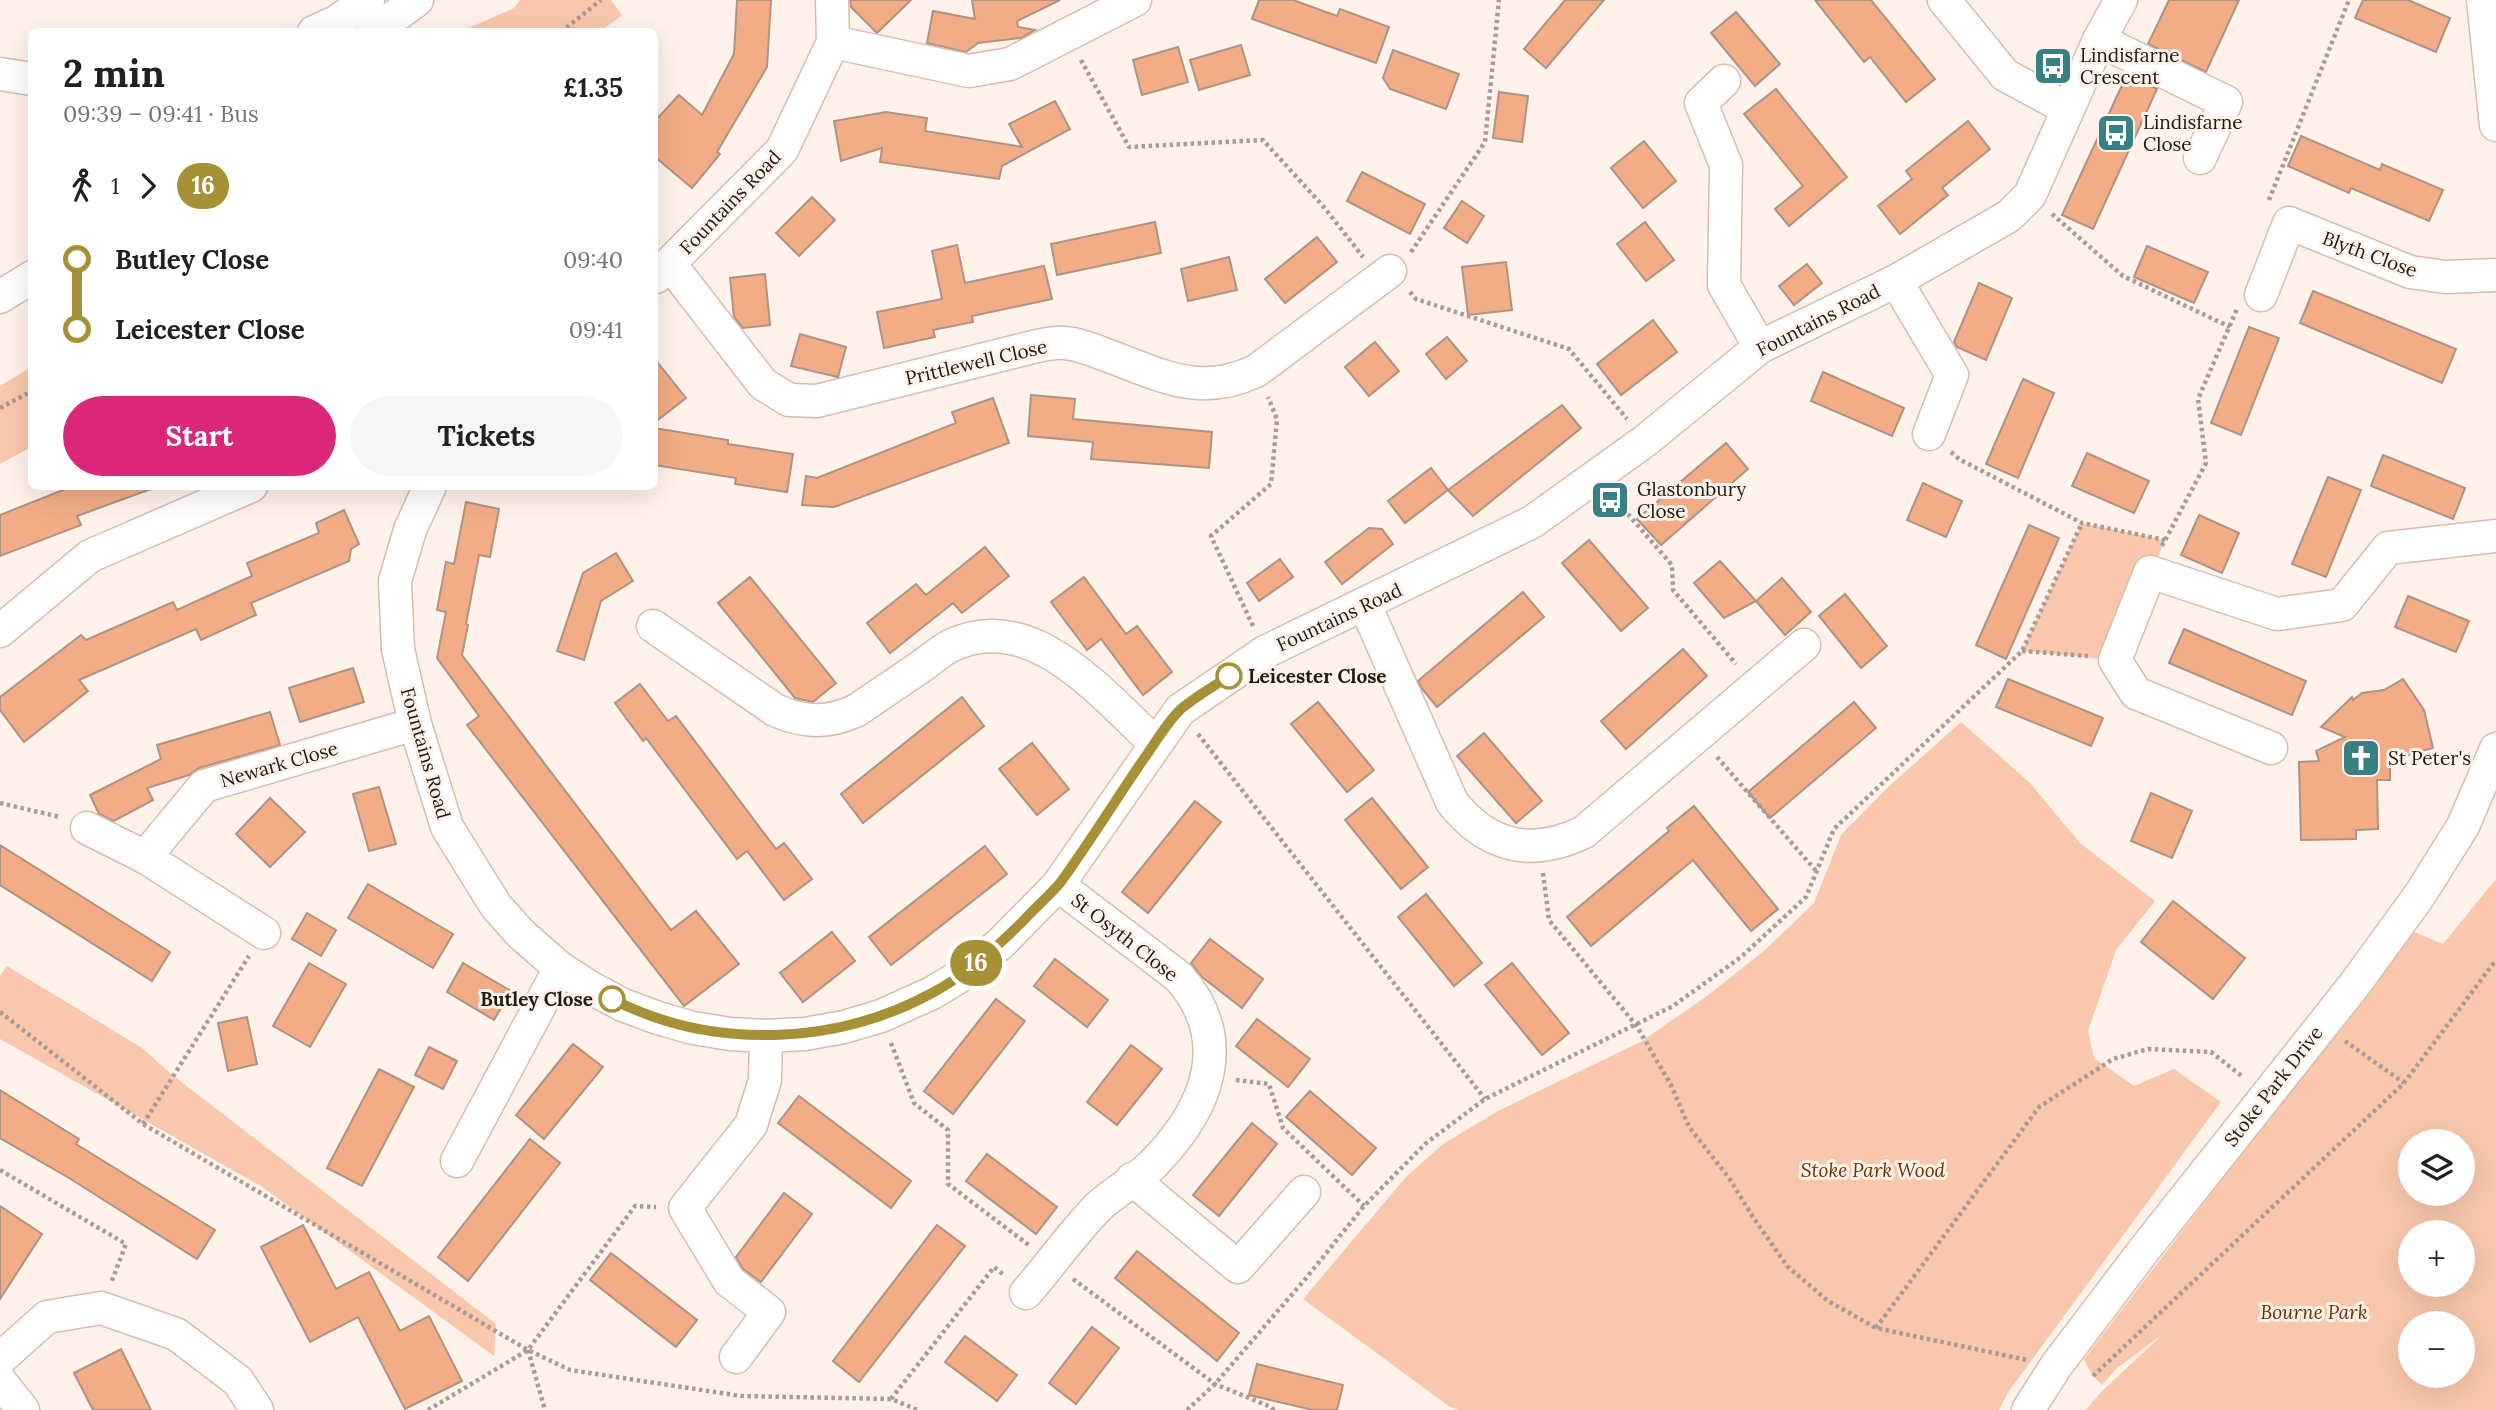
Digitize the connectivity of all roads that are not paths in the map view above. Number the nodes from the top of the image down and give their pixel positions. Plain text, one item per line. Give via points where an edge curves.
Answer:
1 (368, 0) edge
2 (417, 0) edge
3 (832, 0) edge
4 (1135, 0) edge
5 (1944, 0) edge
6 (2121, 0) edge
7 (2483, 0) edge
8 (323, 28) edge
9 (378, 28) edge
10 (2099, 40) junction
11 (833, 42) junction
12 (0, 74) edge
13 (28, 78) edge
14 (1724, 81) dead end
15 (2068, 109) junction
16 (2496, 125) edge
17 (2200, 158) dead end
18 (662, 271) edge
19 (1385, 275) road end
20 (2496, 275) edge
21 (28, 280) edge
22 (1896, 281) junction
23 (2261, 295) dead end
24 (0, 297) edge
25 (1760, 347) junction
26 (1930, 434) road end
27 (242, 490) edge
28 (428, 490) edge
29 (2496, 536) edge
30 (1365, 605) junction
31 (653, 626) dead end
32 (0, 631) edge
33 (1804, 645) dead end
34 (415, 724) junction
35 (1155, 743) junction
36 (2271, 748) dead end
37 (2496, 749) edge
38 (87, 828) road end
39 (145, 857) junction
40 (1058, 885) junction
41 (264, 933) road end
42 (560, 968) junction
43 (766, 1036) junction
44 (457, 1161) dead end
45 (1132, 1179) junction
46 (1304, 1192) dead end
47 (1026, 1293) road end
48 (736, 1357) dead end
49 (0, 1359) edge
50 (0, 1381) edge
51 (23, 1410) edge
52 (257, 1410) edge
53 (2028, 1410) edge

1 - 8 street
2 - 9 street
3 - 11 street, Fountains Road
4 - 11 street via 1010,64 969,71
5 - 15 street via 2005,75
6 - 10 street, Fountains Road
7 - 16 street
10 - 15 street, Fountains Road
10 - 17 street via 2226,102
11 - 18 street, Fountains Road via 782,150
12 - 13 street
14 - 25 street via 1702,103 1727,165 1724,285
15 - 22 street, Fountains Road via 2029,195 2009,216
18 - 19 street, Prittlewell Close via 764,384 789,400 817,401 1063,343 1184,382 1218,384 1256,371
20 - 23 street, Blyth Close via 2445,277 2410,272 2276,218
21 - 24 street
22 - 25 street, Fountains Road
22 - 26 street, Fountains Road via 1952,375
25 - 30 street, Fountains Road via 1597,478 1532,522
27 - 32 street via 90,556
28 - 34 street, Fountains Road via 395,581 398,649
29 - 36 street via 2388,548 2342,605 2277,614 2150,572 2115,660 2136,694
30 - 33 street via 1452,802 1464,817 1511,844 1555,844 1584,832
30 - 35 street, Fountains Road via 1265,652 1180,710
31 - 35 street via 775,709 818,721 857,710 950,646 984,638 1019,640 1066,662
34 - 39 street, Newark Close via 204,786
34 - 42 street, Fountains Road via 447,827 496,906
35 - 40 street, Fountains Road
37 - 53 street, Stoke Park Drive via 2463,827 2419,896 2056,1366
38 - 39 street
39 - 41 street
40 - 43 street, Fountains Road via 1000,944 932,993 844,1027
40 - 45 street, St Osyth Close via 1179,977 1206,1022 1208,1076 1193,1115 1155,1163
42 - 43 street, Fountains Road via 612,1000 658,1018 693,1028
42 - 44 street
43 - 48 street via 765,1080 751,1125 685,1208 729,1281 769,1312
45 - 46 street via 1238,1267
45 - 47 street, St Osyth Close via 1096,1210
49 - 52 street via 47,1317 101,1308 176,1334 238,1381
50 - 51 street

